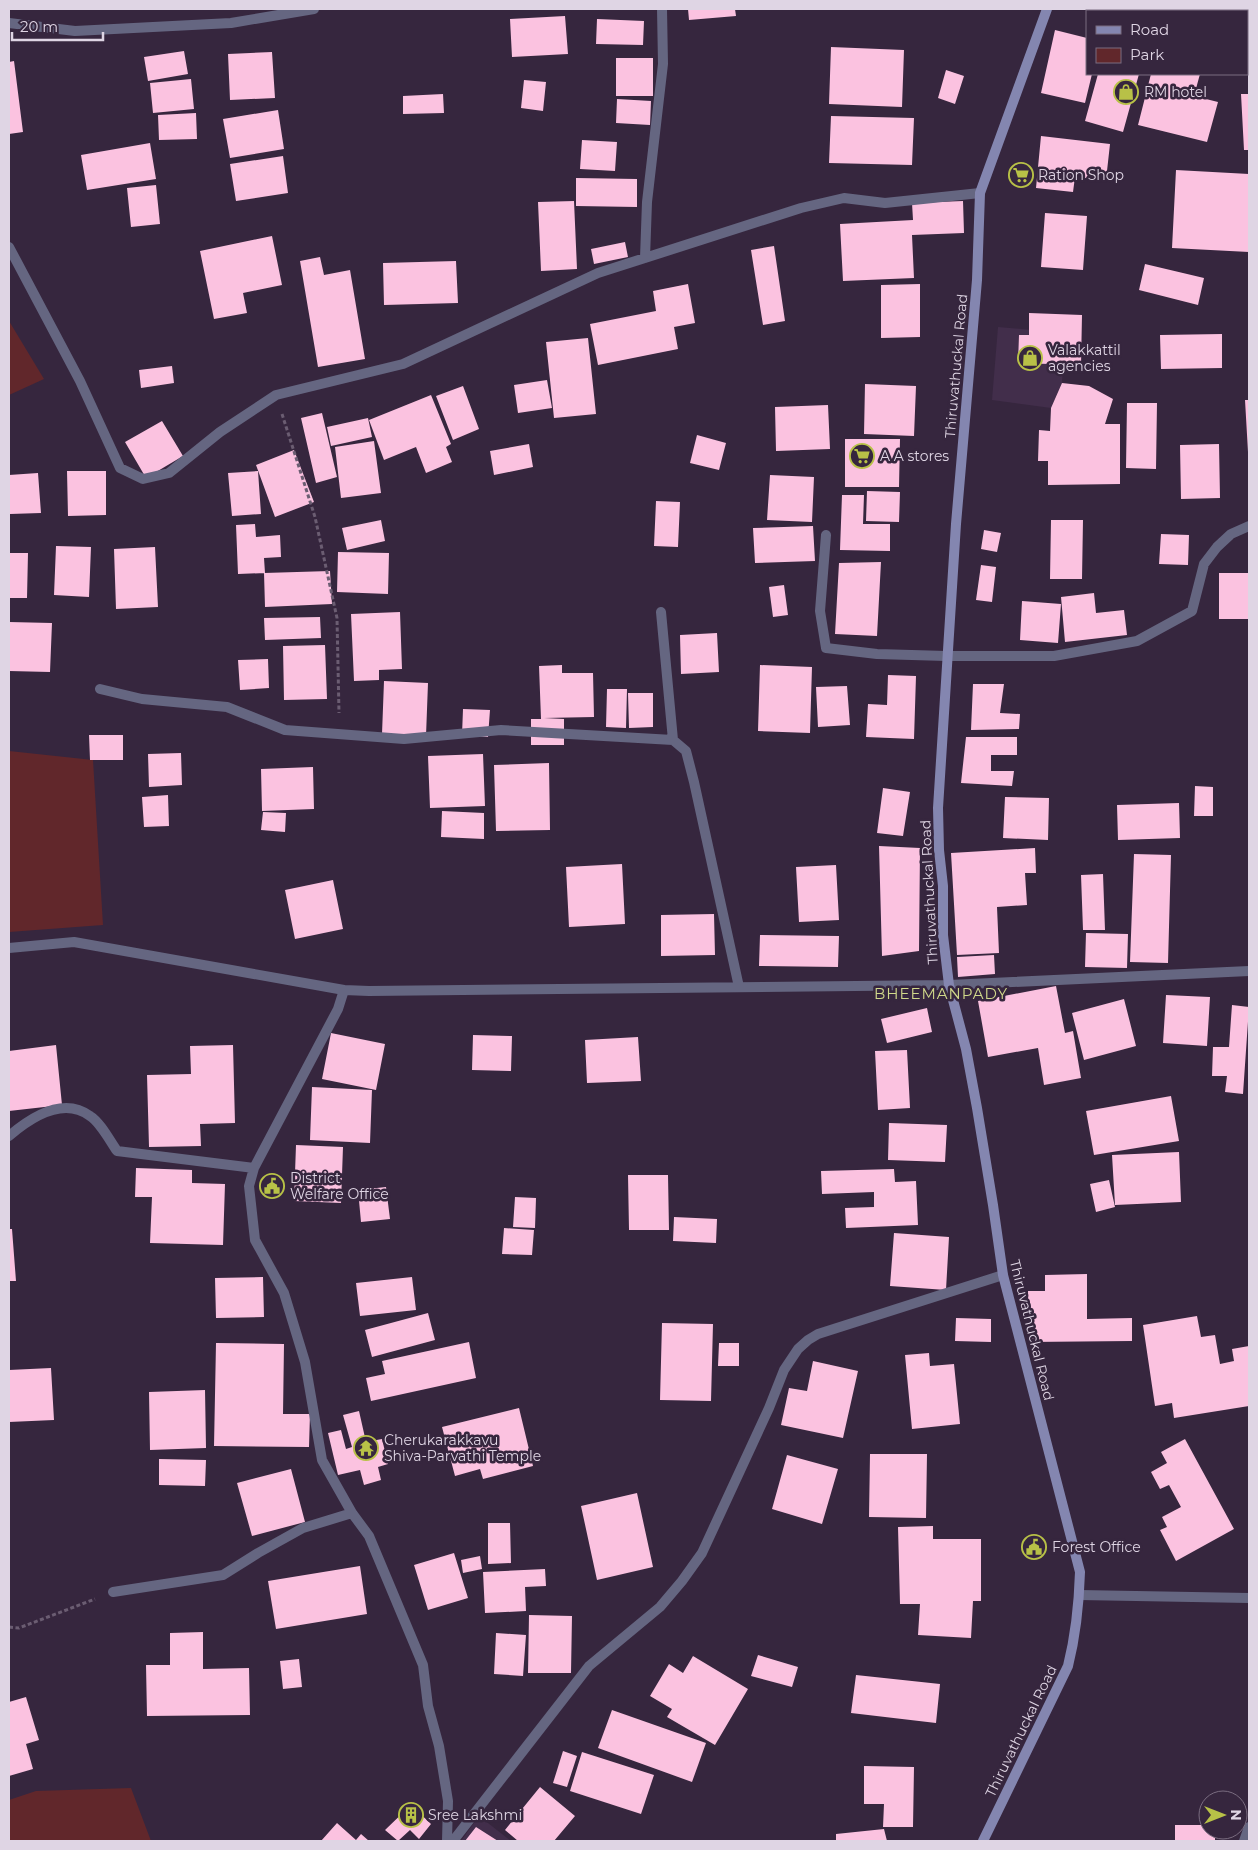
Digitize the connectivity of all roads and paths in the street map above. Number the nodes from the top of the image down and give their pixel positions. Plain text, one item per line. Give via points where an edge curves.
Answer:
1 (314, 9) edge
2 (662, 9) edge
3 (1047, 9) edge
4 (9, 23) edge
5 (980, 193) junction
6 (9, 247) edge
7 (645, 258) junction
8 (276, 395) junction
9 (1249, 526) edge
10 (826, 535) dead end
11 (661, 612) dead end
12 (946, 656) junction
13 (100, 689) dead end
14 (339, 734) junction
15 (673, 740) junction
16 (9, 948) edge
17 (1249, 971) edge
18 (949, 985) junction
19 (739, 987) junction
20 (344, 990) junction
21 (9, 1136) edge
22 (254, 1168) junction
23 (1003, 1275) junction
24 (352, 1513) junction
25 (113, 1592) joint
26 (1079, 1595) junction
27 (1249, 1598) edge
28 (9, 1627) edge
29 (1249, 1827) edge
30 (447, 1841) edge
31 (453, 1841) edge
32 (983, 1841) edge
33 (1244, 1841) edge

1 - 4 street via 231,23 75,31
2 - 7 street via 663,64
3 - 5 main road, Thiruvathuckal Road
5 - 7 street via 885,203 844,198 801,208
5 - 12 main road, Thiruvathuckal Road via 977,280
6 - 8 street via 80,381 120,468 143,479 169,473 220,432
7 - 8 street via 598,273 402,364
8 - 14 path via 315,517 337,618
9 - 12 street via 1231,534 1204,564 1192,611 1137,641 1054,656
10 - 12 street via 820,611 826,648 877,654
11 - 15 street
12 - 18 main road, Thiruvathuckal Road via 938,808 943,935
13 - 14 street via 142,700 227,707 285,730
14 - 15 street via 404,738 500,730
15 - 19 street via 686,751
16 - 20 street via 74,942
17 - 18 street
18 - 19 street
18 - 23 main road, Thiruvathuckal Road via 977,1108
19 - 20 street
20 - 22 street via 338,1009
21 - 22 street via 27,1120 50,1110 73,1108 91,1116 117,1150
22 - 24 street via 248,1186 255,1240 284,1293 305,1362 322,1460
23 - 26 main road, Thiruvathuckal Road via 1078,1563
23 - 31 street via 818,1334 798,1348 784,1370 702,1552 682,1581 660,1607 589,1666
24 - 25 street via 302,1528 223,1575
24 - 30 street via 369,1536 423,1665 448,1801
25 - 28 path via 19,1628
26 - 27 street
26 - 32 main road, Thiruvathuckal Road via 1068,1666
29 - 33 street

